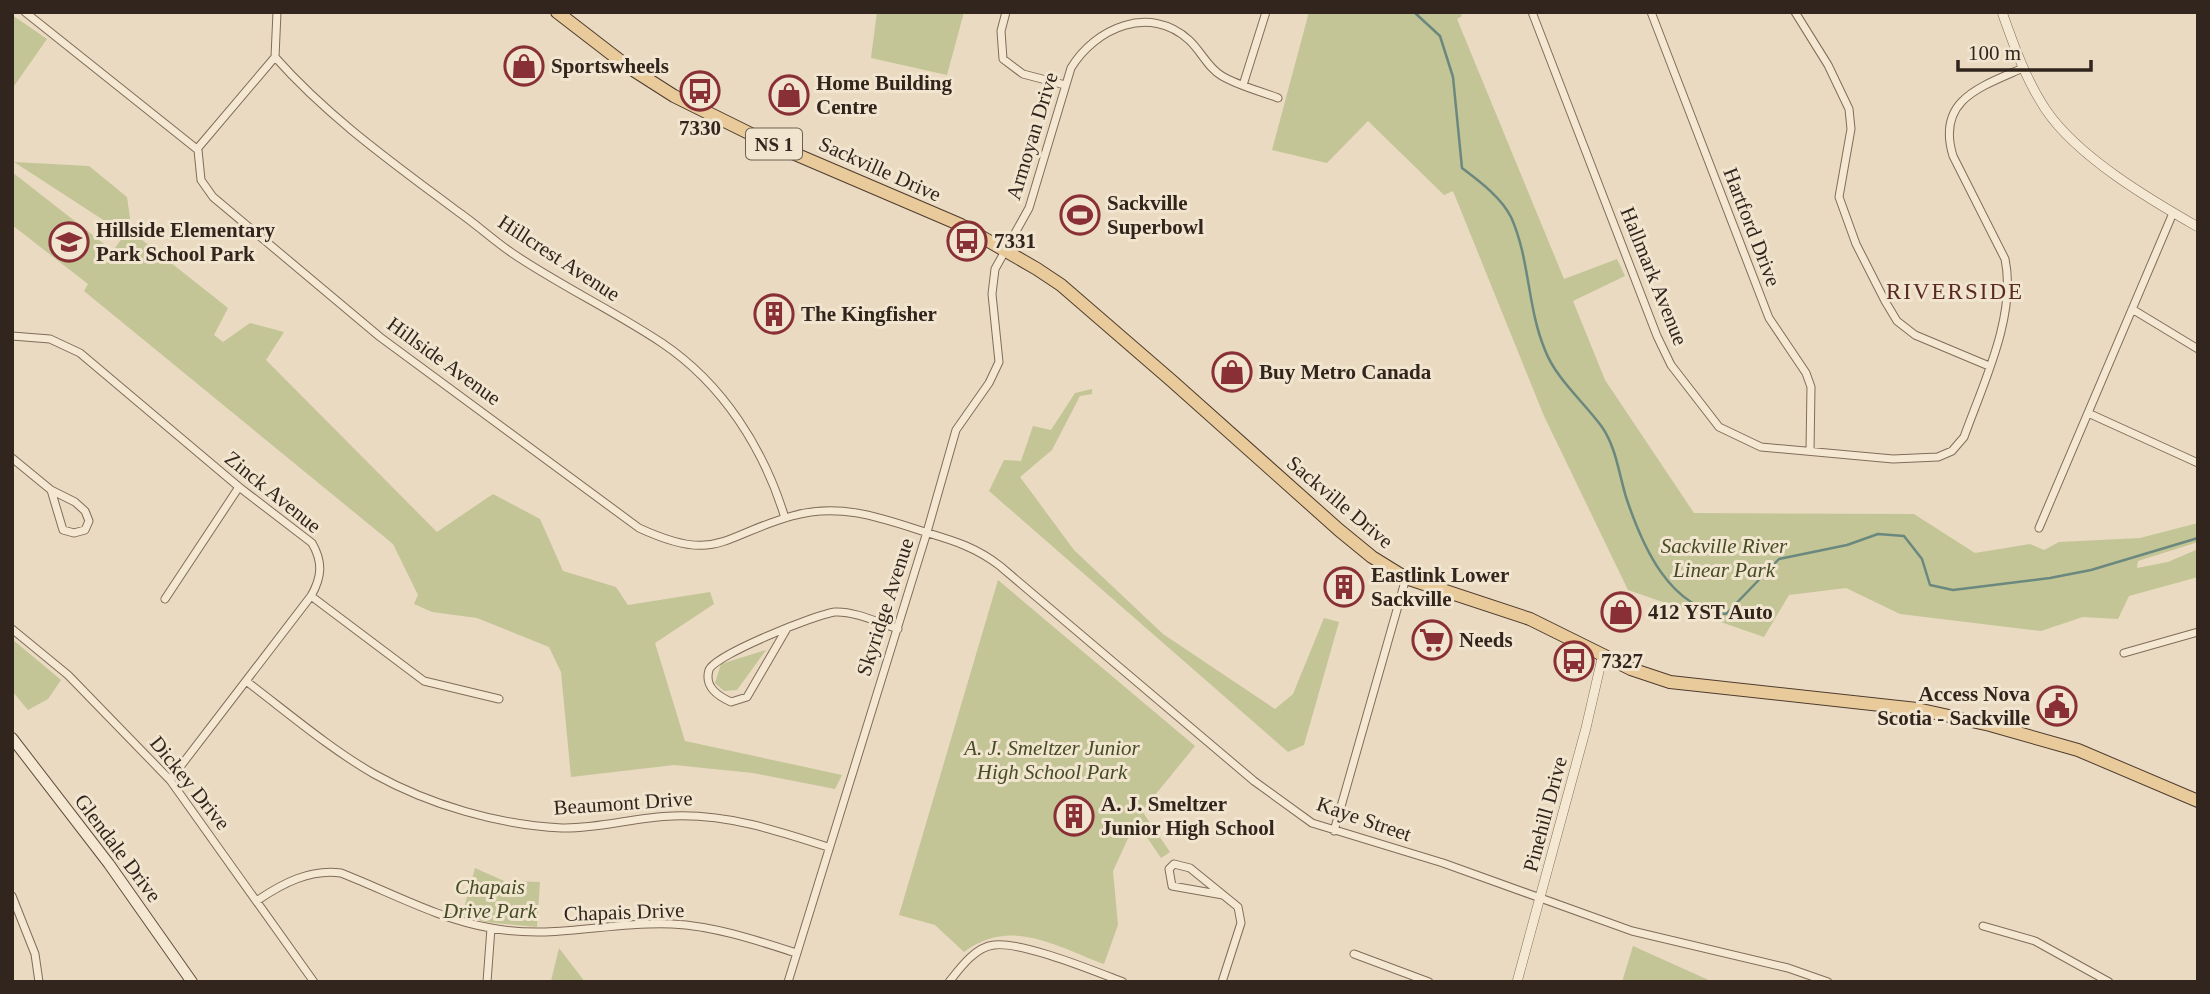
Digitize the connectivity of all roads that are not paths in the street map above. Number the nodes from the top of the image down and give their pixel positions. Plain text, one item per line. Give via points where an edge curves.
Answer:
1 (25, 12) edge
2 (277, 12) edge
3 (557, 12) edge
4 (1006, 12) edge
5 (1135, 12) edge
6 (1266, 12) edge
7 (1532, 12) edge
8 (1651, 12) edge
9 (1794, 12) edge
10 (2002, 12) edge
11 (1138, 21) junction
12 (275, 57) junction
13 (2022, 68) junction
14 (1065, 85) junction
15 (1243, 85) junction
16 (1278, 98) dead end
17 (197, 149) junction
18 (2173, 213) junction
19 (2198, 227) edge
20 (1006, 249) junction
21 (2132, 309) junction
22 (12, 336) edge
23 (2198, 349) edge
24 (1989, 366) junction
25 (2088, 413) junction
26 (1810, 451) junction
27 (12, 458) edge
28 (2198, 463) edge
29 (239, 487) junction
30 (51, 490) junction
31 (785, 518) junction
32 (2039, 528) dead end
33 (927, 532) junction
34 (1406, 578) junction
35 (311, 596) junction
36 (165, 598) dead end
37 (12, 629) edge
38 (898, 629) junction
39 (786, 630) junction
40 (2198, 632) edge
41 (2124, 653) dead end
42 (1603, 654) junction
43 (246, 681) junction
44 (499, 699) dead end
45 (12, 738) edge
46 (170, 780) junction
47 (2198, 801) edge
48 (1334, 831) junction
49 (828, 847) junction
50 (1223, 895) junction
51 (12, 896) edge
52 (1541, 897) junction
53 (258, 900) junction
54 (1983, 926) dead end
55 (491, 928) junction
56 (796, 953) junction
57 (1354, 954) dead end
58 (39, 982) edge
59 (192, 982) edge
60 (314, 982) edge
61 (487, 982) edge
62 (788, 982) edge
63 (948, 982) edge
64 (1123, 982) edge
65 (1222, 982) edge
66 (1429, 982) edge
67 (1517, 982) edge
68 (1828, 982) edge
69 (2109, 982) edge

1 - 17 street
2 - 12 street
3 - 20 main road, Sackville Drive / NS 1 via 674,96
4 - 14 street via 1001,31 1003,59 1023,74
5 - 11 street
6 - 15 street
7 - 26 street, Hallmark Avenue via 1630,272 1671,365 1719,427 1761,447
8 - 26 street, Hartford Drive via 1769,318 1809,380 1813,406
9 - 24 street via 1849,109 1851,129 1839,197 1885,301 1897,321 1914,335
10 - 13 street
11 - 14 street, Armoyan Drive via 1097,36 1080,53
11 - 15 street via 1170,28 1188,39 1220,75
12 - 17 street
12 - 31 street, Hillcrest Avenue via 295,81 383,156 510,252 664,344 696,371 746,430 776,488
13 - 18 street via 2046,111 2077,143
13 - 24 street, Hallmark Avenue via 1964,97 1949,125 1953,156 2005,259 2009,276 2007,311
14 - 20 street, Armoyan Drive via 1029,208
15 - 16 street
17 - 31 street, Hillside Avenue via 201,180 213,197 380,337 639,528 666,541 698,546 723,543
18 - 19 street
18 - 21 street
20 - 33 street, Skyridge Avenue via 993,280 999,362 956,430
20 - 34 main road, Sackville Drive / NS 1 via 1061,285 1339,530
21 - 23 street
21 - 25 street
22 - 29 street, Zinck Avenue via 50,339 80,353
24 - 26 street, Hallmark Avenue via 1964,437 1952,451 1912,459
25 - 28 street
25 - 32 street
27 - 30 street
29 - 35 street, Zinck Avenue via 312,543 321,565
29 - 36 street
30 - 30 street via 63,530 85,530 89,521 85,511
31 - 33 street, Hillside Avenue via 817,511 857,511
33 - 38 street, Skyridge Avenue
33 - 48 street, Kaye Street via 983,553 1254,782 1285,806
34 - 42 main road, Sackville Drive / NS 1 via 1530,619
34 - 48 street
35 - 43 street, Zinck Avenue
35 - 44 street via 424,681
37 - 46 street, Dickey Drive via 68,675
38 - 39 street via 838,612
38 - 49 street, Skyridge Avenue
39 - 39 street via 747,697 731,702 715,694 709,684 713,665
40 - 41 street
42 - 47 main road, Sackville Drive / NS 1 via 1670,682 1917,709 1990,725 2078,750
42 - 52 street, Pinehill Drive
43 - 46 street, Zinck Avenue
43 - 49 street, Beaumont Drive via 374,774 486,817 564,828 639,818 709,816 746,822
45 - 59 main road, Glendale Drive
46 - 53 street, Dickey Drive
48 - 52 street, Kaye Street
49 - 56 street, Skyridge Avenue
50 - 50 street via 1172,886 1169,869 1174,864 1190,868
50 - 65 street via 1238,906 1241,923
51 - 58 street via 35,954
52 - 67 street, Pinehill Drive
52 - 68 street, Kaye Street via 1632,931
53 - 55 street, Chapais Drive via 280,885 327,871
53 - 60 street, Dickey Drive
54 - 69 street via 2035,941
55 - 56 street, Chapais Drive via 562,933 670,924 757,940
55 - 61 street
56 - 62 street, Skyridge Avenue
57 - 66 street
63 - 64 street via 980,950 993,945 1018,946

